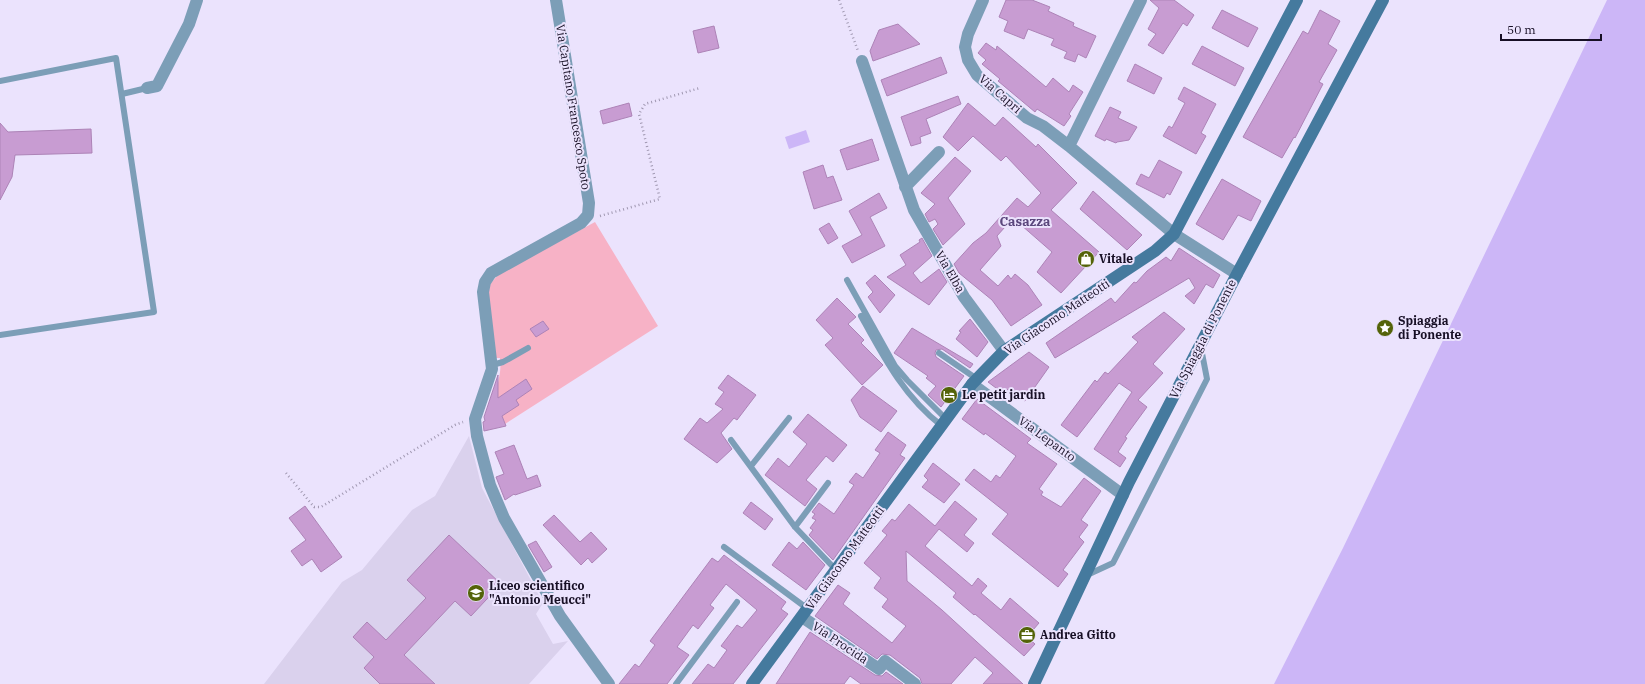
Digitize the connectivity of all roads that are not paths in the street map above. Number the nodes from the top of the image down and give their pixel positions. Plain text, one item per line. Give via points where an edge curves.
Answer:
1 (197, 0) edge
2 (556, 0) edge
3 (983, 0) edge
4 (1141, 0) edge
5 (1297, 0) edge
6 (1382, 0) edge
7 (862, 61) road end
8 (0, 81) edge
9 (146, 88) joint
10 (122, 94) junction
11 (1069, 146) junction
12 (939, 152) dead end
13 (906, 186) junction
14 (1174, 234) junction
15 (1236, 274) junction
16 (847, 280) dead end
17 (861, 316) dead end
18 (0, 335) edge
19 (1200, 344) junction
20 (528, 348) dead end
21 (1004, 351) junction
22 (939, 353) dead end
23 (492, 364) junction
24 (975, 382) junction
25 (789, 418) dead end
26 (944, 422) junction
27 (731, 440) dead end
28 (751, 466) junction
29 (828, 483) dead end
30 (1123, 495) junction
31 (795, 527) junction
32 (724, 547) dead end
33 (836, 570) junction
34 (1085, 576) junction
35 (737, 602) dead end
36 (805, 613) junction
37 (609, 684) edge
38 (676, 684) edge
39 (752, 684) edge
40 (915, 684) edge
41 (1034, 684) edge

1 - 9 street via 190,24 157,86
2 - 23 street, Via Capitano Francesco Spoto via 589,203 588,214 581,223 491,273 485,282 483,292
3 - 11 street, Via Capri via 968,34 965,47 968,60 977,75 1027,118 1043,126
4 - 11 street
5 - 14 street, Via Giacomo Matteotti
6 - 15 street, Via Spiaggia di Ponente
7 - 13 street, Via Elba
8 - 10 lane via 116,58
9 - 10 lane
10 - 18 lane via 154,312
11 - 14 street, Via Capri
12 - 13 street
13 - 21 street, Via Elba via 914,210 964,297
14 - 15 street, Via Capri
14 - 21 street, Via Giacomo Matteotti via 1155,251
15 - 19 street, Via Spiaggia di Ponente
16 - 26 lane via 896,366
17 - 26 lane via 890,370 932,418
19 - 30 street, Via Spiaggia di Ponente
19 - 34 lane via 1207,379 1113,563
20 - 23 lane via 503,362
21 - 24 street, Via Giacomo Matteotti
22 - 24 lane
23 - 37 street via 476,419 477,436 490,485 504,518 560,616
24 - 26 street, Via Giacomo Matteotti
24 - 30 street, Via Lepanto
25 - 28 lane
26 - 33 street, Via Giacomo Matteotti
27 - 28 lane
28 - 31 lane
29 - 31 lane
30 - 34 street, Via Spiaggia di Ponente
31 - 33 lane
32 - 36 lane
33 - 36 street, Via Giacomo Matteotti
34 - 41 street, Via Spiaggia di Ponente
35 - 38 lane
36 - 39 street, Via Giacomo Matteotti
36 - 40 street, Via Procida via 879,669 885,661

